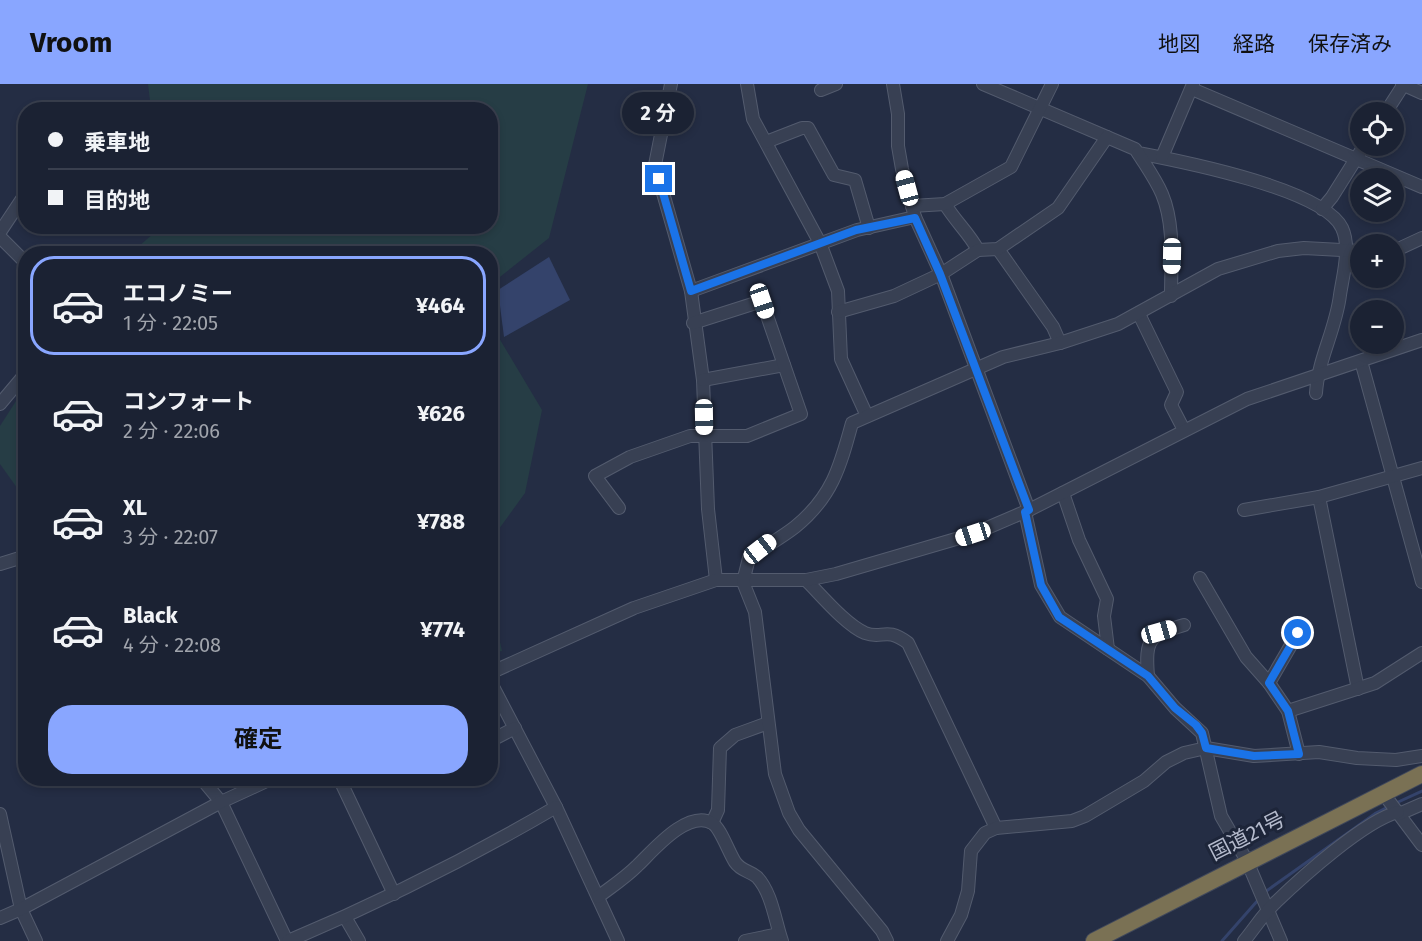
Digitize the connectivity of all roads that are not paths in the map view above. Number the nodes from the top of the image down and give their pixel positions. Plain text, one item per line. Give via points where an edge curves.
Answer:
1 (670, 84) edge
2 (747, 84) edge
3 (836, 84) edge
4 (893, 84) edge
5 (982, 84) edge
6 (1053, 84) edge
7 (1404, 84) edge
8 (1192, 86) edge
9 (821, 90) dead end
10 (1422, 93) edge
11 (1392, 102) edge
12 (1042, 109) junction
13 (1107, 137) junction
14 (766, 142) junction
15 (1138, 153) junction
16 (1162, 157) junction
17 (1355, 158) junction
18 (1422, 187) edge
19 (945, 204) junction
20 (18, 205) edge
21 (1322, 209) junction
22 (914, 212) junction
23 (869, 228) junction
24 (0, 232) edge
25 (0, 237) edge
26 (1422, 238) edge
27 (820, 243) junction
28 (1404, 246) edge
29 (998, 249) junction
30 (978, 250) junction
31 (1345, 251) junction
32 (1350, 251) edge
33 (18, 255) edge
34 (940, 274) junction
35 (691, 291) junction
36 (1171, 296) junction
37 (838, 312) junction
38 (1139, 314) junction
39 (693, 323) junction
40 (1422, 340) edge
41 (1060, 343) junction
42 (1361, 360) junction
43 (784, 365) junction
44 (975, 368) junction
45 (1317, 374) junction
46 (703, 380) junction
47 (18, 383) edge
48 (1316, 393) dead end
49 (0, 404) edge
50 (867, 416) junction
51 (1184, 430) junction
52 (704, 435) junction
53 (1422, 468) edge
54 (1393, 476) junction
55 (1063, 493) junction
56 (1319, 497) junction
57 (619, 508) dead end
58 (1244, 510) dead end
59 (1027, 511) junction
60 (18, 558) edge
61 (0, 564) edge
62 (1200, 578) dead end
63 (716, 580) junction
64 (806, 580) junction
65 (743, 582) junction
66 (1422, 582) edge
67 (1184, 625) dead end
68 (1298, 633) dead end
69 (1108, 649) junction
70 (1422, 653) edge
71 (498, 669) edge
72 (1148, 676) junction
73 (1269, 683) junction
74 (1358, 689) junction
75 (498, 696) edge
76 (1288, 711) junction
77 (768, 723) junction
78 (515, 728) junction
79 (498, 737) edge
80 (1206, 748) junction
81 (1299, 754) junction
82 (1422, 756) edge
83 (1422, 774) edge
84 (208, 786) edge
85 (256, 786) edge
86 (343, 786) edge
87 (1383, 793) junction
88 (221, 802) junction
89 (1422, 804) edge
90 (556, 807) junction
91 (1399, 813) junction
92 (0, 814) edge
93 (712, 823) junction
94 (996, 828) junction
95 (1422, 845) edge
96 (1247, 861) junction
97 (394, 894) junction
98 (597, 897) junction
99 (21, 909) junction
100 (1269, 912) junction
101 (345, 917) junction
102 (0, 918) edge
103 (781, 938) edge
104 (614, 939) edge
105 (36, 941) edge
106 (287, 941) edge
107 (359, 941) edge
108 (745, 941) edge
109 (886, 941) edge
110 (947, 941) edge
111 (1094, 941) edge
112 (1244, 941) edge
113 (1281, 941) edge

1 - 35 street via 655,165
2 - 14 street via 753,119
3 - 9 street
4 - 22 street via 898,146
5 - 12 street
6 - 12 street
7 - 10 street
7 - 11 street
8 - 16 street
8 - 17 street
12 - 13 street
12 - 19 street via 1011,167
13 - 15 street
13 - 29 street via 1058,208
14 - 23 street via 808,128 834,175 855,180
14 - 27 street
15 - 16 street
15 - 36 street via 1167,211
16 - 21 street via 1253,180
17 - 18 street
17 - 21 street
19 - 22 street
19 - 30 street via 957,225 971,235
20 - 24 street
21 - 31 street via 1341,226
22 - 23 street
22 - 34 street
23 - 27 street
25 - 33 street
26 - 28 street
27 - 35 street
27 - 37 street via 838,291
29 - 30 street
29 - 41 street
30 - 34 street
31 - 32 street
31 - 36 street via 1278,251 1218,268
31 - 45 street via 1340,298
34 - 37 street via 894,296
34 - 44 street
35 - 39 street
36 - 38 street
37 - 50 street via 841,359
38 - 41 street
38 - 51 street via 1177,392 1171,405
39 - 43 street via 762,301
39 - 46 street
40 - 42 street
41 - 44 street
42 - 45 street
42 - 54 street
43 - 46 street
43 - 52 street via 801,414 747,436
44 - 50 street
44 - 59 street via 1015,466
45 - 48 street
45 - 51 street via 1248,399
46 - 52 street
47 - 49 street
50 - 65 street via 852,423 838,475 828,494 795,527 749,558
51 - 55 street
52 - 57 street via 690,436 630,457 595,476
52 - 63 street
53 - 54 street
54 - 56 street
54 - 66 street
55 - 59 street
55 - 69 street via 1079,540 1107,599 1104,616
56 - 58 street
56 - 74 street
59 - 64 street via 938,545
59 - 69 street via 1037,569 1047,597 1059,617
60 - 61 street
62 - 73 street via 1246,657
63 - 65 street
63 - 71 street via 634,608
64 - 65 street
64 - 94 street via 857,628 867,634 894,633 908,643
65 - 77 street via 755,612
67 - 72 street via 1159,632 1150,641 1146,650
68 - 73 street
69 - 72 street
70 - 74 street via 1375,683
72 - 80 street via 1175,708 1196,725
73 - 76 street
74 - 76 street
75 - 78 street
76 - 81 street
77 - 93 street via 735,735 720,748 718,810
77 - 109 street via 775,774 789,813
78 - 79 street
78 - 90 street
80 - 81 street via 1254,756
80 - 94 street via 1166,762 1144,781 1072,821
80 - 96 street via 1221,816
81 - 82 street via 1319,752 1396,760
83 - 87 highway, 国道21号
84 - 88 street
85 - 88 street
86 - 97 street
87 - 91 street
87 - 96 highway, 国道21号
88 - 99 street
88 - 106 street
89 - 91 street
90 - 97 street via 473,856
90 - 98 street
91 - 95 street
91 - 100 street via 1366,828 1273,904
92 - 99 street
93 - 98 street via 703,820 675,830 658,842 637,867
93 - 103 street via 719,828 740,869 756,876 763,886
94 - 110 street via 985,833 971,851 968,891
96 - 100 street
96 - 111 highway, 国道21号
97 - 101 street
98 - 104 street
99 - 102 street
99 - 105 street
100 - 112 street
100 - 113 street
101 - 106 street
101 - 107 street
103 - 108 street

